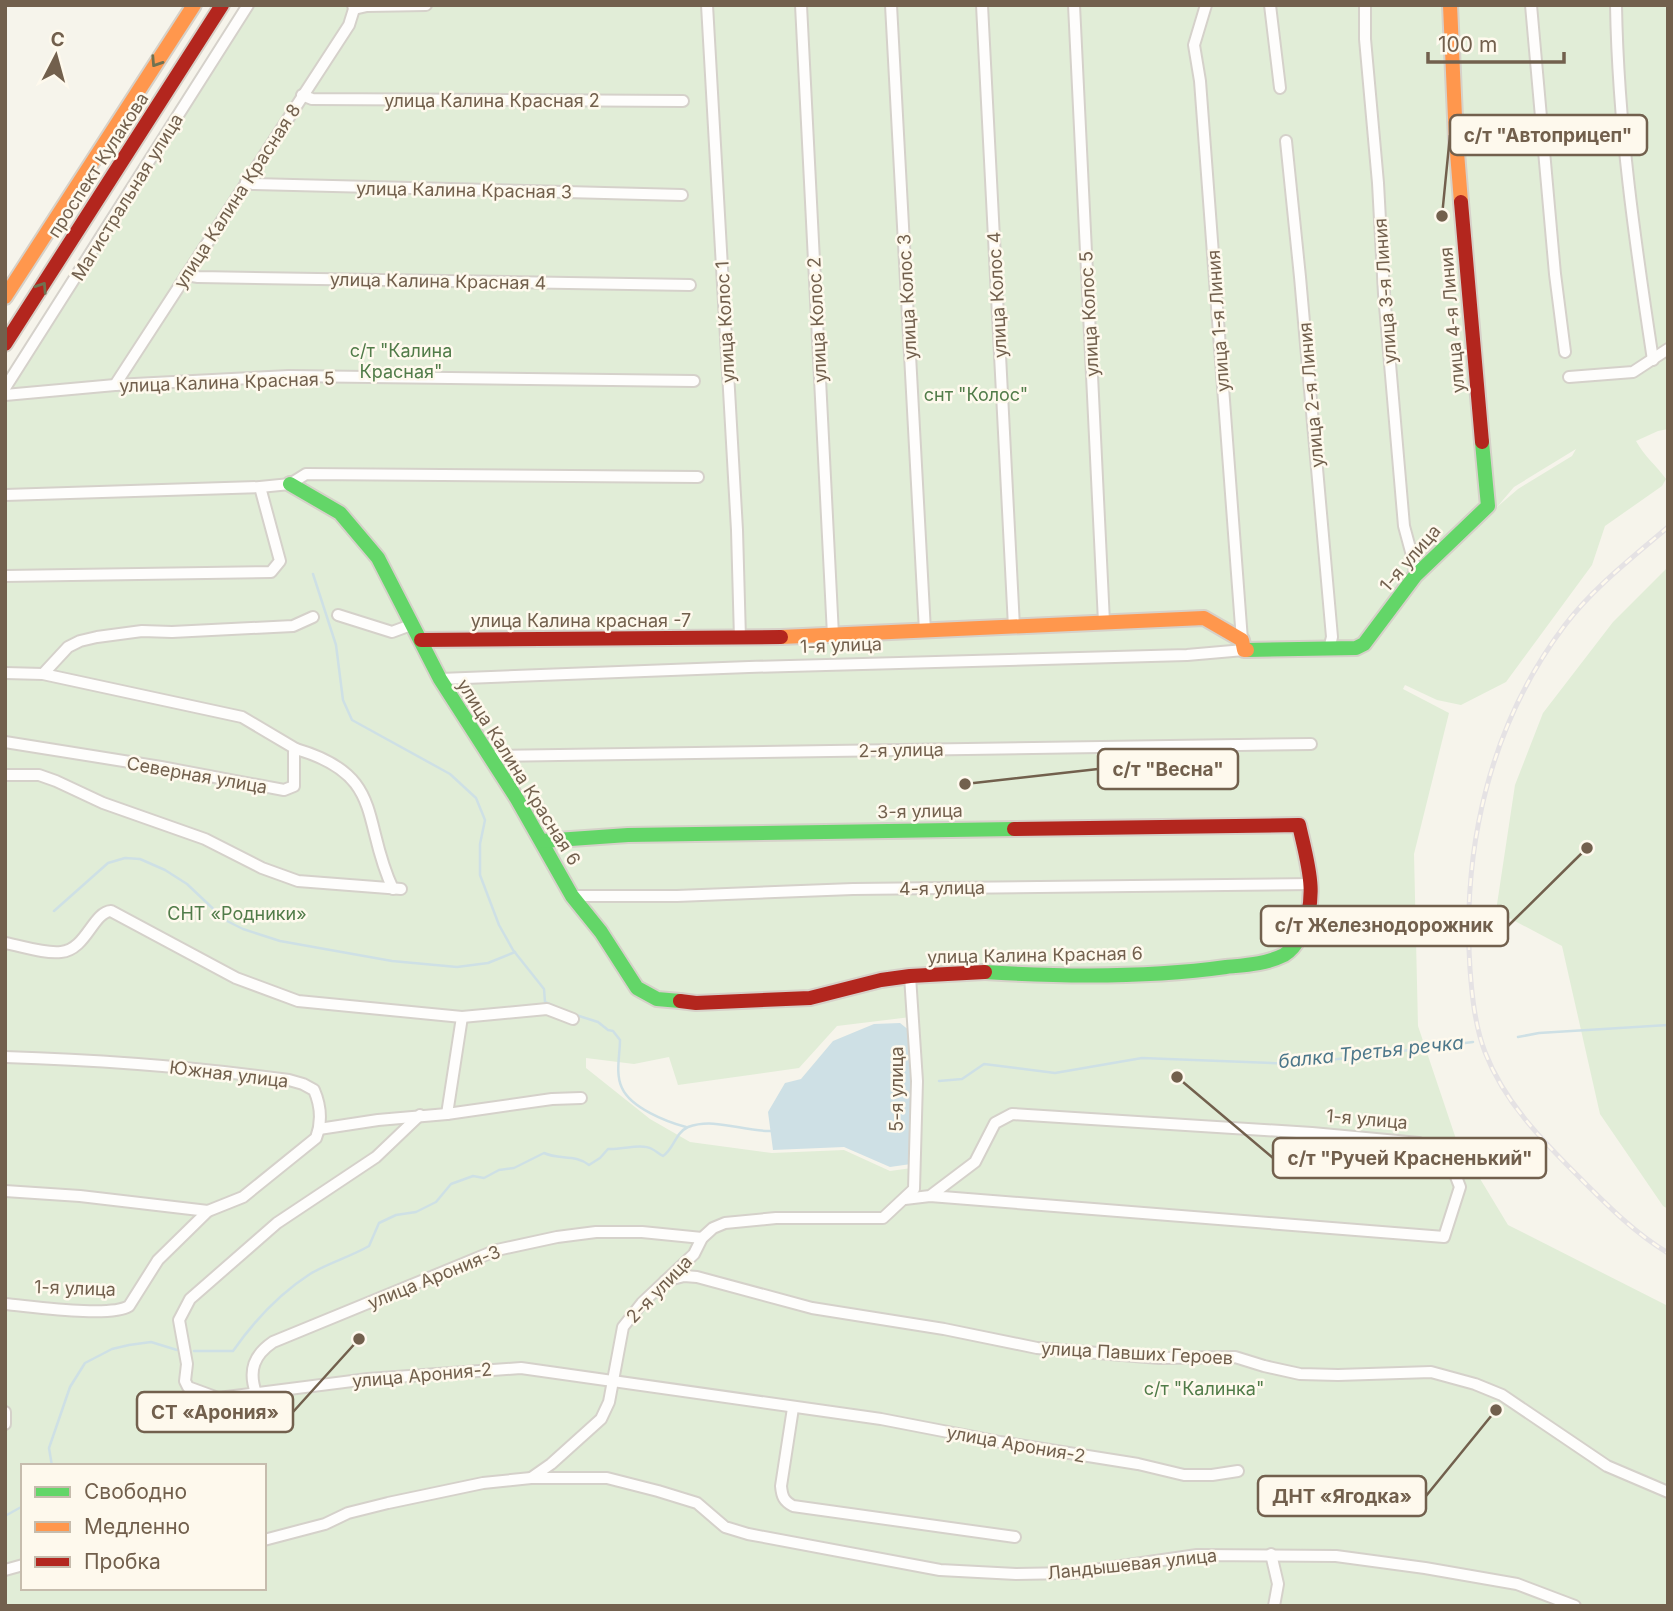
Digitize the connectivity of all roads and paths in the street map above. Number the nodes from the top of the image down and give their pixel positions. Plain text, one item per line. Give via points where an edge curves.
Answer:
1 (194, 5) edge
2 (222, 5) edge
3 (248, 5) edge
4 (426, 5) edge
5 (708, 5) edge
6 (801, 5) edge
7 (891, 5) edge
8 (982, 5) edge
9 (1074, 5) edge
10 (1206, 5) edge
11 (1270, 5) edge
12 (1365, 5) edge
13 (1450, 5) edge
14 (1531, 5) edge
15 (1616, 5) edge
16 (353, 7) edge
17 (1280, 89) dead end
18 (302, 95) junction
19 (683, 101) dead end
20 (1286, 141) dead end
21 (246, 182) junction
22 (682, 195) dead end
23 (187, 275) junction
24 (690, 285) dead end
25 (5, 297) edge
26 (5, 344) edge
27 (1668, 349) edge
28 (1565, 352) dead end
29 (1653, 360) junction
30 (1569, 377) dead end
31 (694, 381) dead end
32 (115, 385) junction
33 (8, 392) edge
34 (698, 477) dead end
35 (290, 484) junction
36 (260, 487) junction
37 (5, 495) edge
38 (1488, 506) joint
39 (5, 576) edge
40 (1415, 576) junction
41 (338, 615) dead end
42 (313, 617) dead end
43 (1104, 622) junction
44 (411, 625) junction
45 (1014, 627) junction
46 (925, 631) junction
47 (833, 635) junction
48 (740, 639) junction
49 (421, 640) junction
50 (1243, 645) junction
51 (1329, 649) junction
52 (5, 673) edge
53 (43, 674) junction
54 (440, 679) junction
55 (5, 742) edge
56 (1311, 744) dead end
57 (296, 749) junction
58 (491, 756) junction
59 (5, 775) edge
60 (542, 841) junction
61 (1312, 884) junction
62 (572, 896) junction
63 (5, 943) edge
64 (910, 976) junction
65 (463, 1017) junction
66 (573, 1019) dead end
67 (5, 1057) edge
68 (581, 1098) dead end
69 (447, 1114) junction
70 (420, 1115) junction
71 (321, 1132) junction
72 (5, 1191) edge
73 (930, 1196) junction
74 (905, 1199) junction
75 (208, 1211) junction
76 (702, 1238) junction
77 (665, 1281) junction
78 (5, 1304) edge
79 (614, 1381) junction
80 (256, 1393) junction
81 (793, 1408) junction
82 (5, 1412) edge
83 (5, 1424) edge
84 (1238, 1471) dead end
85 (531, 1478) junction
86 (1668, 1492) edge
87 (1015, 1536) dead end
88 (266, 1539) edge
89 (1271, 1554) junction
90 (1274, 1606) edge
91 (1575, 1606) edge

1 -> 25 street, проспект Кулакова
26 -> 2 street, проспект Кулакова
3 - 33 street, Магистральная улица
4 - 16 street
5 - 48 street, улица Колос 1
6 - 47 street, улица Колос 2
7 - 46 street, улица Колос 3
8 - 45 street, улица Колос 4
9 - 43 street, улица Колос 5
10 - 50 street, улица 1-я Линия via 1194,46
11 - 17 street
12 - 40 street, улица 3-я Линия via 1404,526
13 - 38 street, улица 4-я Линия via 1456,139
14 - 28 street
15 - 29 street via 1633,230
16 - 18 street, улица Калина Красная 8 via 349,25
18 - 19 street, улица Калина Красная 2 via 312,99
18 - 21 street, улица Калина Красная 8
20 - 51 street, улица 2-я Линия via 1325,554 1332,637
21 - 22 street, улица Калина Красная 3
21 - 23 street, улица Калина Красная 8
23 - 24 street, улица Калина Красная 4
23 - 32 street, улица Калина Красная 8
27 - 29 street
29 - 30 street via 1633,372
31 - 32 street, улица Калина Красная 5 via 289,376
32 - 33 street, улица Калина Красная 5
34 - 35 street via 306,474
35 - 36 street
35 - 44 street, улица Калина Красная 6 via 340,513 359,533 387,573
36 - 37 street
36 - 39 street via 280,561 271,572
38 - 40 street, 1-я улица
40 - 51 street, 1-я улица via 1364,644
41 - 44 street via 392,632
42 - 53 street via 293,626 97,637 68,647
43 - 45 street, 1-я улица
43 - 50 street, 1-я улица via 1204,618
44 - 49 street, улица Калина Красная 6
45 - 46 street, 1-я улица
46 - 47 street, 1-я улица
47 - 48 street, 1-я улица
48 - 49 street, улица Калина красная -7
49 - 54 street, улица Калина Красная 6
50 - 51 street, 1-я улица
50 - 54 street, 1-я улица via 1186,655
52 - 53 street
53 - 57 street via 242,718
54 - 58 street, улица Калина Красная 6
55 - 57 street, Северная улица via 284,790 294,786
56 - 58 street, 2-я улица
57 - 59 street via 331,764 360,787 397,889 298,881 56,781 39,775
58 - 60 street, улица Калина Красная 6
60 - 61 street, 3-я улица via 628,835 1299,825
60 - 62 street, улица Калина Красная 6
61 - 62 street, 4-я улица
61 - 64 street, улица Калина Красная 6 via 1303,932 1295,946 1264,962 1198,971
62 - 64 street, улица Калина Красная 6 via 637,988 657,999 696,1003 810,998
63 - 65 street via 61,952 74,948 103,913 111,911 236,978 298,1001
64 - 74 street, 5-я улица via 917,1081 914,1189
65 - 66 street via 547,1009
65 - 69 street
67 - 71 street, Южная улица via 168,1066 289,1080 314,1090
68 - 69 street
69 - 70 street
70 - 71 street
70 - 80 street, улица Арония-2 via 376,1157 277,1223 190,1299 179,1320 188,1387 218,1398
71 - 75 street, 1-я улица via 243,1197
72 - 75 street
73 - 73 street, 1-я улица via 1444,1237 1460,1187 1454,1169 1442,1156 1419,1143 1012,1114 995,1123 975,1162
73 - 74 street, 1-я улица
74 - 76 street, 2-я улица via 883,1218 725,1223
75 - 78 street, 1-я улица via 158,1260 122,1310
76 - 77 street, 2-я улица via 694,1254
76 - 80 street, улица Арония-3 via 596,1232 498,1250 273,1342 254,1360
77 - 79 street, 2-я улица via 623,1327
77 - 86 street, улица Павших Героев via 697,1277 812,1308 1037,1348 1158,1358 1235,1357 1300,1374 1431,1372 1502,1395 1606,1466
79 - 80 street, улица Арония-2 via 506,1367
79 - 81 street, улица Арония-2
79 - 85 street, 2-я улица via 601,1419
81 - 84 street, улица Арония-2 via 881,1419 1184,1475
81 - 87 street via 781,1486 786,1502
82 - 83 street
85 - 88 street, Ландышевая улица via 388,1503
85 - 89 street, Ландышевая улица via 607,1479 697,1503 725,1527 748,1534 940,1570 1073,1573 1197,1555
89 - 90 street via 1278,1584
89 - 91 street, Ландышевая улица via 1336,1556 1425,1568 1517,1584

